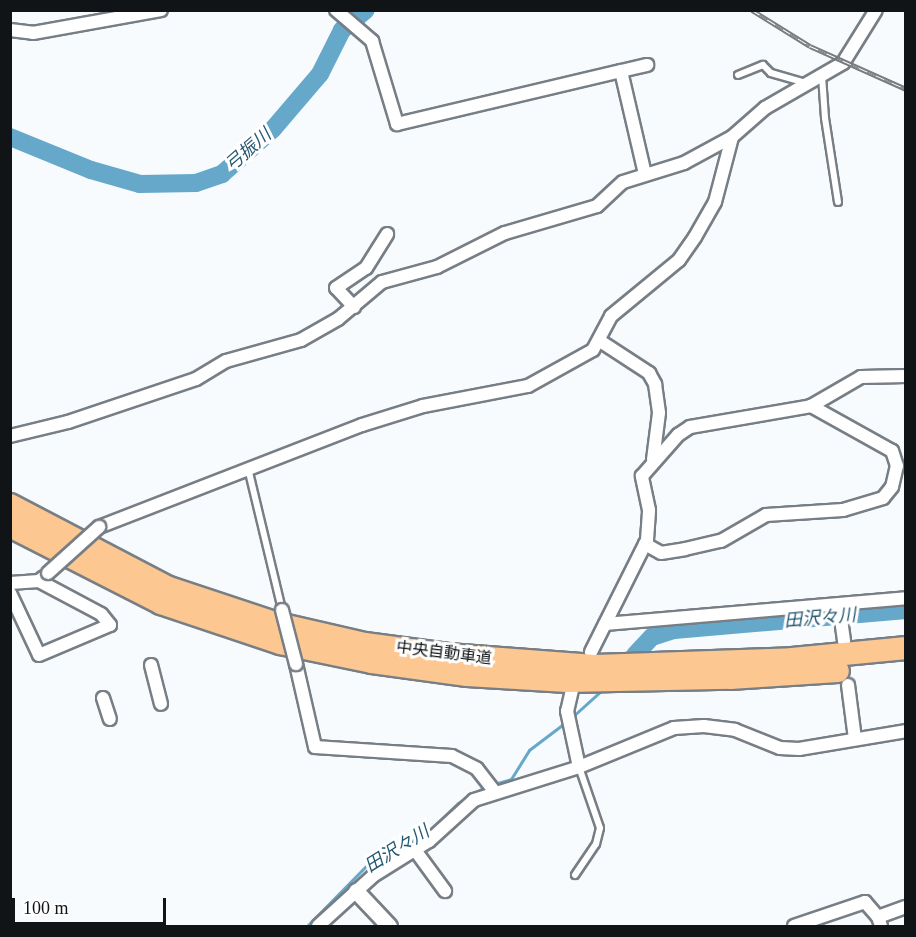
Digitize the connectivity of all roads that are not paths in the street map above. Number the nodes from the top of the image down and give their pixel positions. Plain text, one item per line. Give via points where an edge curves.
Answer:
1 (161, 10) edge
2 (336, 10) edge
3 (876, 10) edge
4 (10, 30) edge
5 (647, 65) dead end
6 (621, 71) junction
7 (738, 75) dead end
8 (822, 76) junction
9 (808, 84) junction
10 (732, 137) junction
11 (645, 174) junction
12 (838, 202) dead end
13 (387, 234) dead end
14 (354, 307) junction
15 (600, 341) junction
16 (906, 376) edge
17 (811, 406) junction
18 (10, 436) edge
19 (653, 460) junction
20 (247, 467) junction
21 (10, 505) edge
22 (10, 526) edge
23 (645, 544) junction
24 (43, 577) junction
25 (10, 583) edge
26 (10, 593) edge
27 (906, 598) edge
28 (839, 604) junction
29 (282, 610) joint
30 (605, 624) junction
31 (844, 642) dead end
32 (906, 648) edge
33 (591, 652) dead end
34 (906, 664) edge
35 (151, 665) dead end
36 (848, 685) dead end
37 (572, 690) dead end
38 (103, 698) dead end
39 (161, 704) dead end
40 (110, 720) dead end
41 (906, 731) edge
42 (855, 739) junction
43 (579, 767) junction
44 (493, 787) junction
45 (415, 850) junction
46 (574, 875) dead end
47 (356, 891) junction
48 (445, 891) dead end
49 (906, 907) edge
50 (879, 922) edge
51 (318, 927) edge
52 (388, 927) edge
53 (794, 927) edge

1 - 4 street via 33,33
2 - 6 street via 372,41 397,124
3 - 8 street via 843,63
5 - 6 street
6 - 11 street
7 - 9 lane via 763,65 771,73
8 - 9 street
8 - 12 lane
9 - 10 street via 765,108
10 - 11 street via 684,163
10 - 15 street via 715,202 695,237 679,260 611,316
11 - 14 street via 623,182 597,206 505,233 436,267 382,282
13 - 14 street via 366,268 336,288
14 - 18 street via 301,340 226,361 196,379 68,422
15 - 19 street via 649,373 655,384 659,413
15 - 20 street via 593,350 528,386 423,406
16 - 17 street via 861,377
17 - 19 street via 690,427
17 - 23 street via 892,451 897,466 892,488 883,498 843,510 766,515 721,541 685,549 661,553
19 - 23 street via 642,476 649,510
20 - 24 street, bridge via 99,527
20 - 29 lane
21 - 32 highway, 中央自動車道 via 169,588 268,621 365,644 448,655 596,666 792,659
22 - 34 highway, 中央自動車道 via 104,577 184,612 280,643 372,662 467,675 567,681 730,678
23 - 30 street
24 - 25 street
24 - 26 street via 101,614 110,625 39,655
27 - 28 street
28 - 30 street
28 - 31 street
29 - 44 street, bridge via 315,747 435,752 465,762
30 - 33 street
35 - 39 street
36 - 42 street
37 - 43 street via 567,712
38 - 40 street
41 - 42 street
42 - 43 street via 799,749 780,748 735,730 674,728
43 - 44 street
43 - 46 lane via 600,828 596,844
44 - 45 street
45 - 47 street
45 - 48 street
47 - 51 street
47 - 52 street
49 - 50 street
50 - 53 street via 865,902

